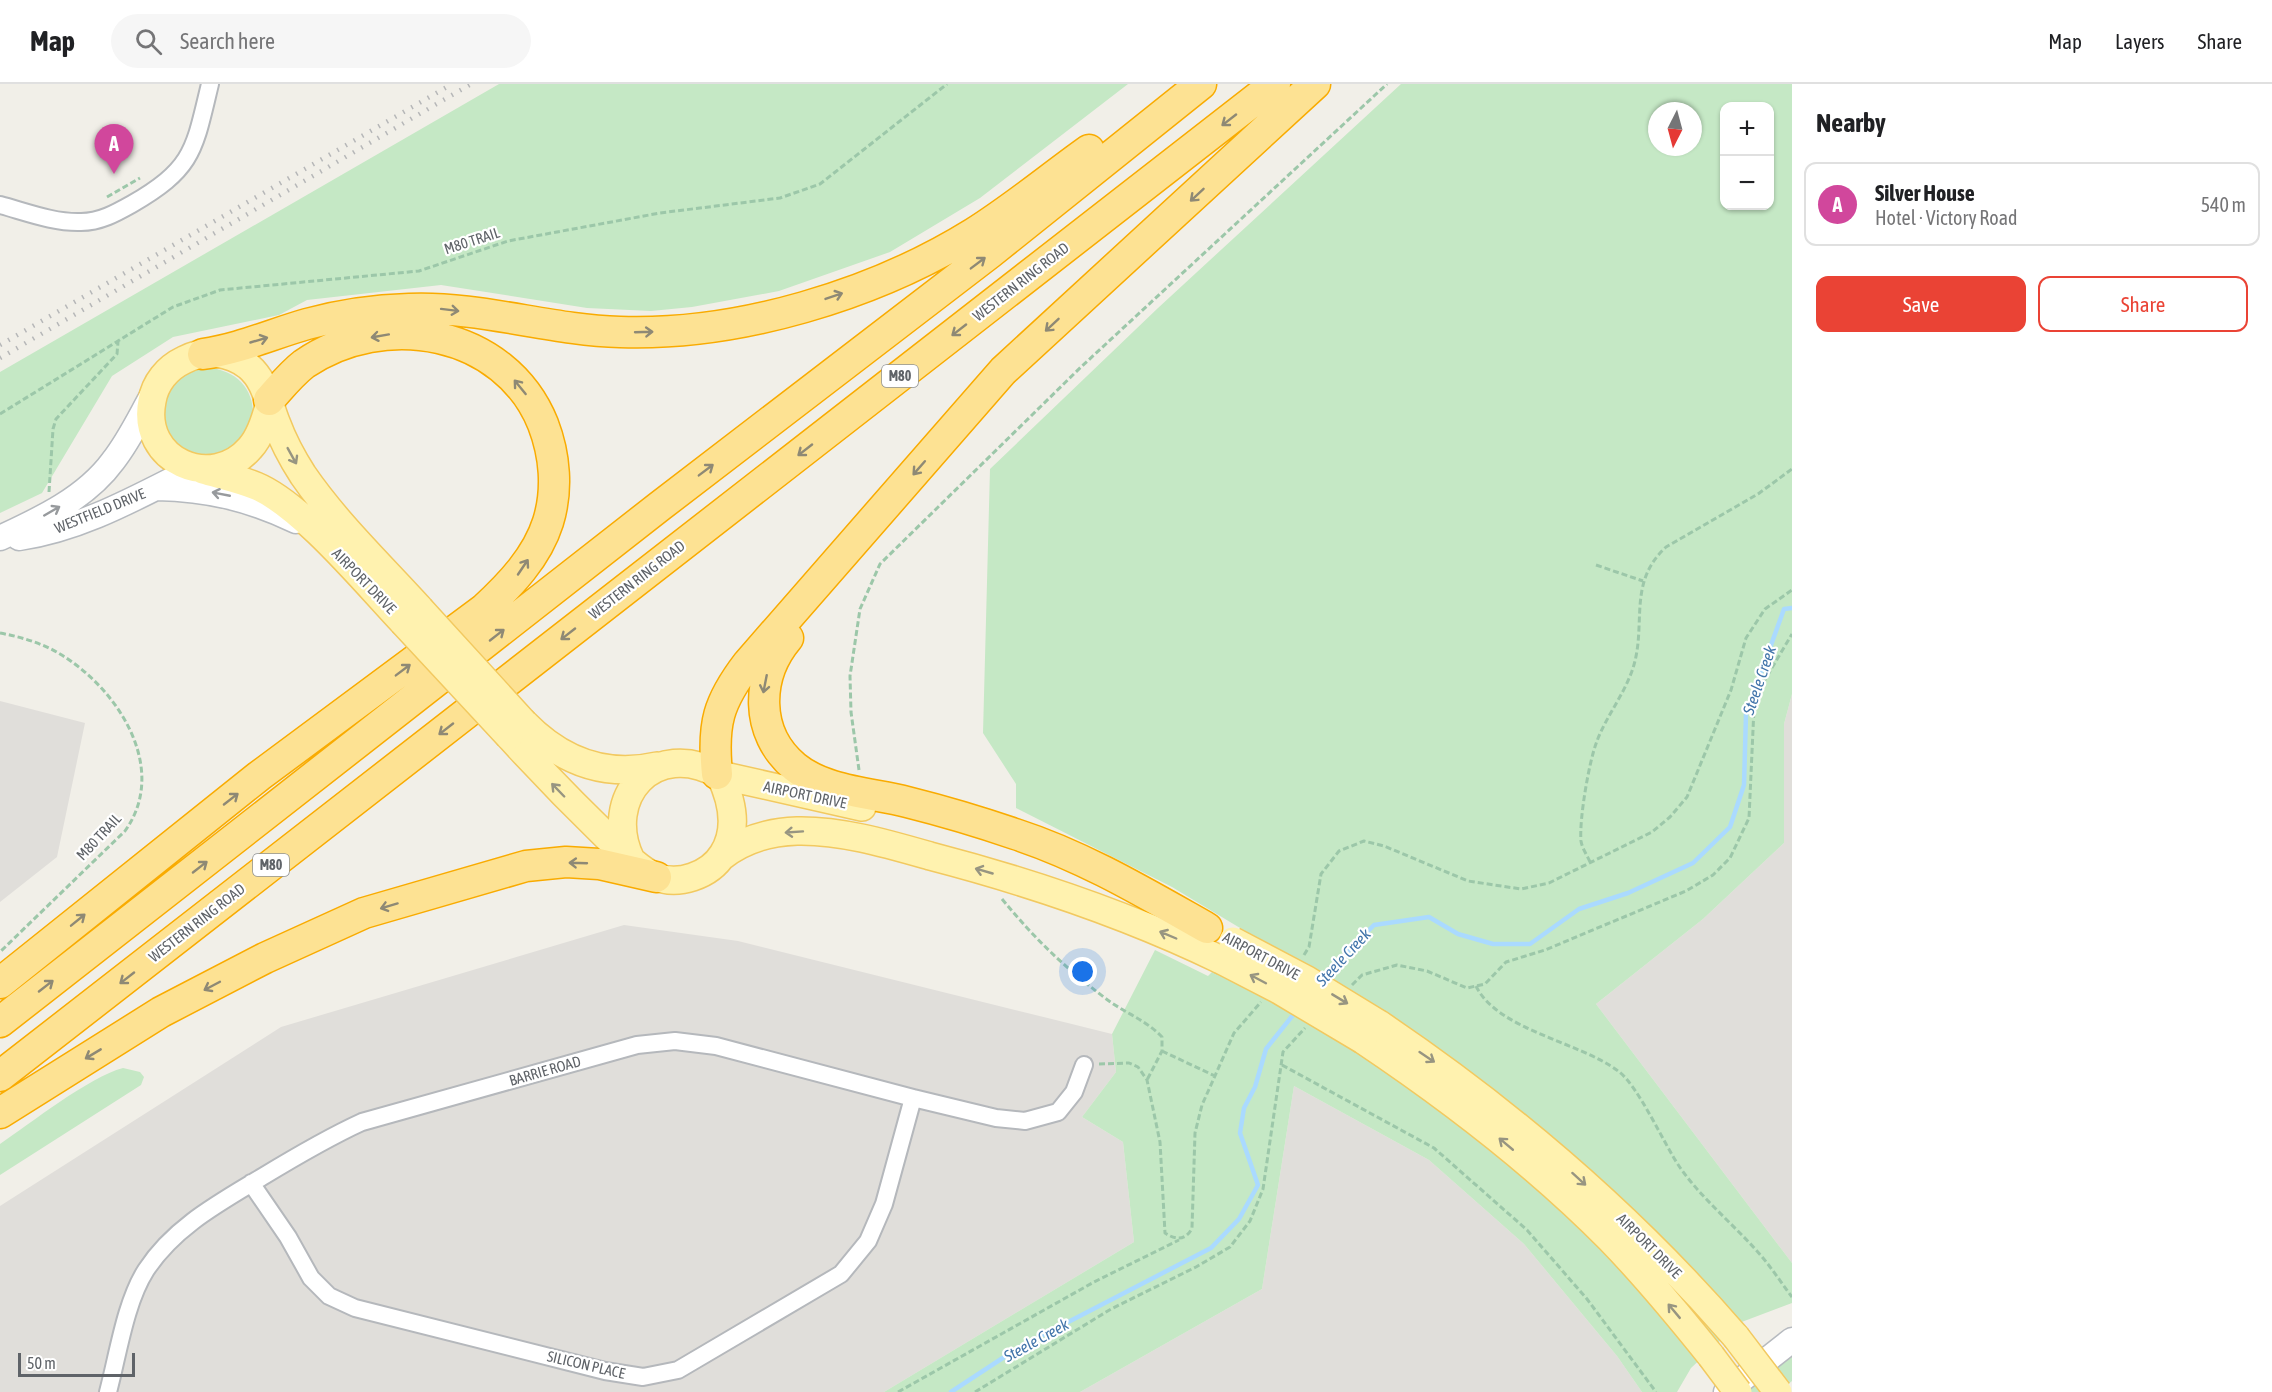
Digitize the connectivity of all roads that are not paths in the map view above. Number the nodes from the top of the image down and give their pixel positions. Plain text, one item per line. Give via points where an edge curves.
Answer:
1 (210, 84) edge
2 (1173, 84) edge
3 (1201, 84) edge
4 (1275, 84) edge
5 (1315, 84) edge
6 (0, 205) edge
7 (203, 354) junction
8 (154, 393) junction
9 (269, 401) junction
10 (196, 468) junction
11 (155, 488) junction
12 (893, 499) junction
13 (314, 530) junction
14 (0, 539) edge
15 (412, 615) junction
16 (516, 730) junction
17 (657, 766) junction
18 (718, 774) junction
19 (721, 857) junction
20 (631, 860) junction
21 (656, 877) junction
22 (1207, 928) junction
23 (1227, 950) junction
24 (0, 983) edge
25 (0, 1022) edge
26 (1371, 1032) junction
27 (1084, 1065) road end
28 (0, 1076) edge
29 (913, 1098) junction
30 (0, 1113) edge
31 (251, 1183) junction
32 (1792, 1340) edge
33 (108, 1392) edge
34 (1726, 1392) edge
35 (1738, 1392) edge
36 (1778, 1392) edge

1 - 6 street via 191,153 180,170 158,189 104,218 83,222
7 -> 2 highway via 330,318 381,310 437,309 571,329 621,332 721,325 814,303 931,257 975,232
25 -> 3 highway, M80 via 660,506 990,254
4 -> 28 highway, WESTERN RING ROAD / M80
5 -> 12 highway via 1003,371
7 - 8 main road via 184,359 167,371
7 - 9 main road via 223,354 249,367 263,383
8 - 10 main road via 151,423 160,447 175,461
14 -> 8 main road, WESTFIELD DRIVE via 90,486 121,450
9 - 10 main road via 260,433 244,454 223,465
9 -> 15 main road, AIRPORT DRIVE via 291,455 313,488
24 -> 9 highway via 259,777 484,609 512,584 539,543 548,522 553,492 547,434 524,390 478,351 446,338 417,333 375,336 323,353 304,365
10 - 11 main road, WESTFIELD DRIVE
10 - 13 main road, AIRPORT DRIVE via 256,486
13 -> 11 main road via 241,498 208,491
11 - 14 main road, WESTFIELD DRIVE via 60,529
12 - 18 highway via 735,679 716,726
12 -> 22 highway via 780,648 763,686 764,715 784,756 811,777 1018,835 1120,878
13 - 15 main road, AIRPORT DRIVE
15 - 16 main road, AIRPORT DRIVE, bridge
16 - 17 main road, AIRPORT DRIVE via 580,763 615,770
20 -> 16 main road, AIRPORT DRIVE via 559,791
17 - 18 main road via 691,765
17 - 20 main road via 642,777 626,806 624,836
18 - 19 main road via 729,797 732,817 731,835
18 - 22 main road, AIRPORT DRIVE via 999,843 1113,884
19 - 21 main road via 696,876
23 -> 19 main road, AIRPORT DRIVE via 1150,928 994,873 902,848 814,831 760,837 735,846
20 - 21 main road
21 -> 30 highway via 592,863 526,866 364,913 161,1012
22 - 23 main road, AIRPORT DRIVE
23 - 26 main road, AIRPORT DRIVE, bridge via 1317,986
35 -> 26 main road, AIRPORT DRIVE, bridge via 1638,1270 1577,1207
26 -> 36 main road, AIRPORT DRIVE, bridge via 1487,1101 1560,1162 1658,1254 1736,1338
27 - 29 street, BARRIE ROAD via 1074,1092 1058,1112 1025,1121
29 - 31 street, BARRIE ROAD via 716,1046 675,1041 637,1045 362,1122 326,1138
29 - 31 street, SILICON PLACE via 884,1204 868,1241 841,1274 678,1370 643,1377 605,1371 355,1308 329,1296 312,1278
31 - 33 street, BARRIE ROAD via 172,1237 145,1271 128,1314
32 - 34 main road

